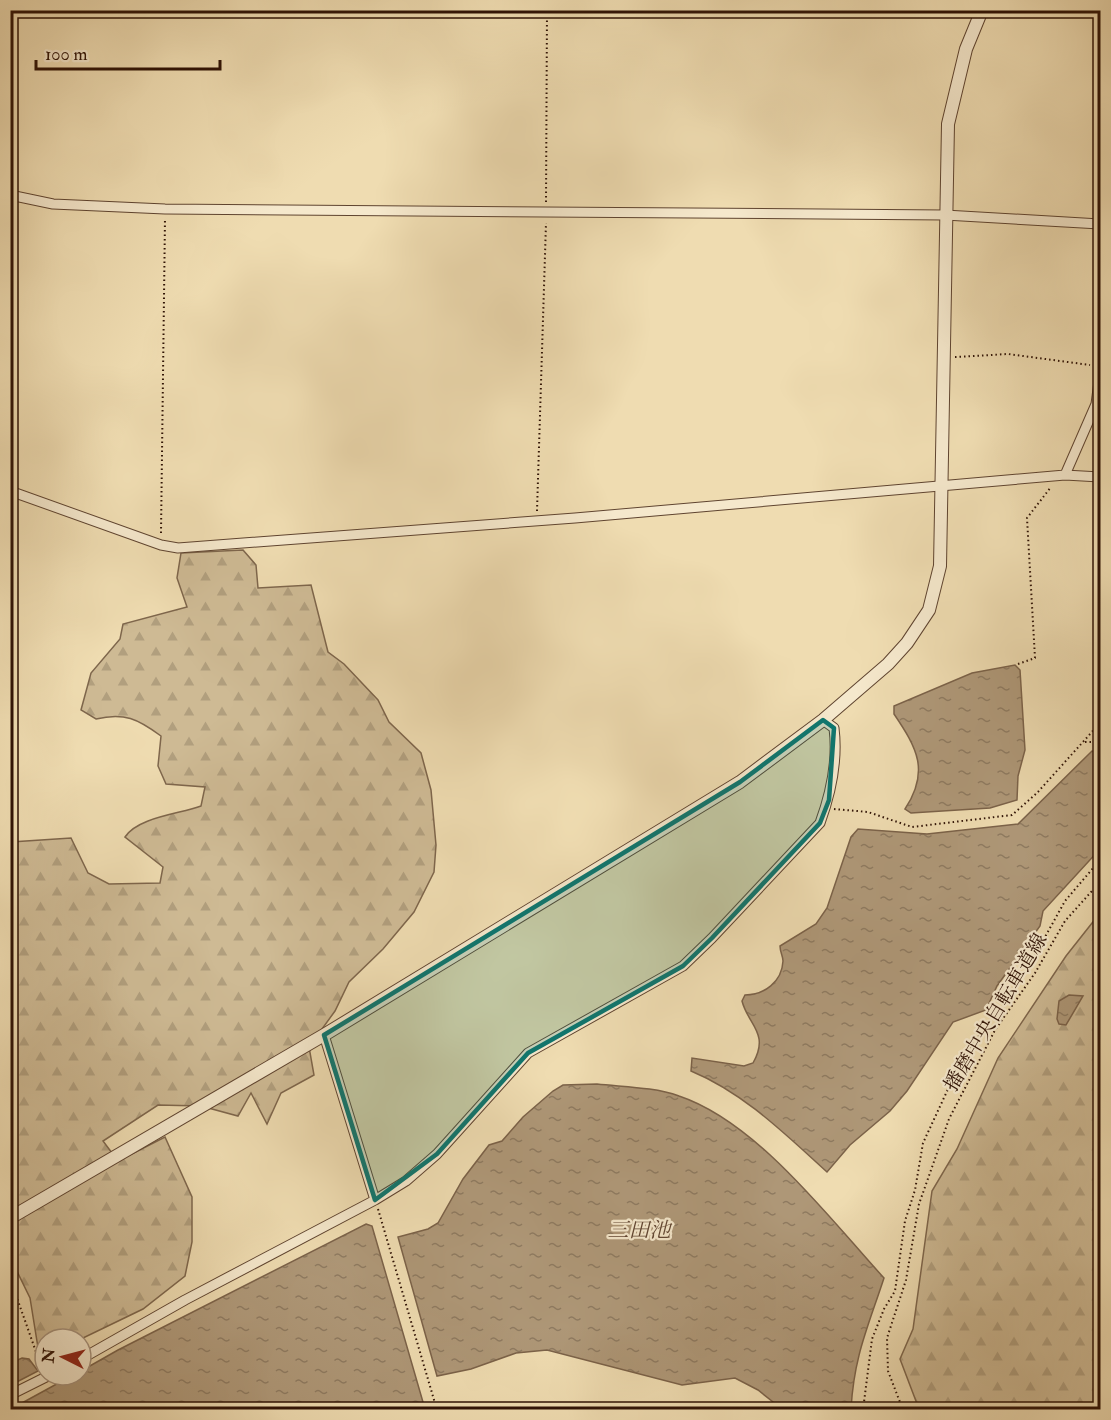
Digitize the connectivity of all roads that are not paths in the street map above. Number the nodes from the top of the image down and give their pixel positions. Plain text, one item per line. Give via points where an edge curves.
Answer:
1 (982, 10) edge
2 (10, 195) edge
3 (945, 215) junction
4 (1101, 224) edge
5 (1100, 368) edge
6 (1065, 475) junction
7 (1101, 477) edge
8 (942, 486) junction
9 (10, 491) edge
10 (823, 720) junction
11 (324, 1035) junction
12 (375, 1200) junction
13 (10, 1218) edge
14 (93, 1352) edge
15 (33, 1384) edge
16 (10, 1395) edge

1 - 3 street via 966,49 948,124
2 - 3 street via 52,204 165,209
3 - 4 street
3 - 8 street
5 - 6 street via 1096,404
6 - 7 street
6 - 8 street
8 - 9 street via 213,547 161,545
8 - 10 street via 940,566 929,610 888,664
10 - 11 street via 740,782
10 - 12 street via 834,728 836,744 825,808 820,823 803,843 683,966 528,1053 437,1154
11 - 12 street
11 - 13 street
12 - 14 street
15 - 16 street

